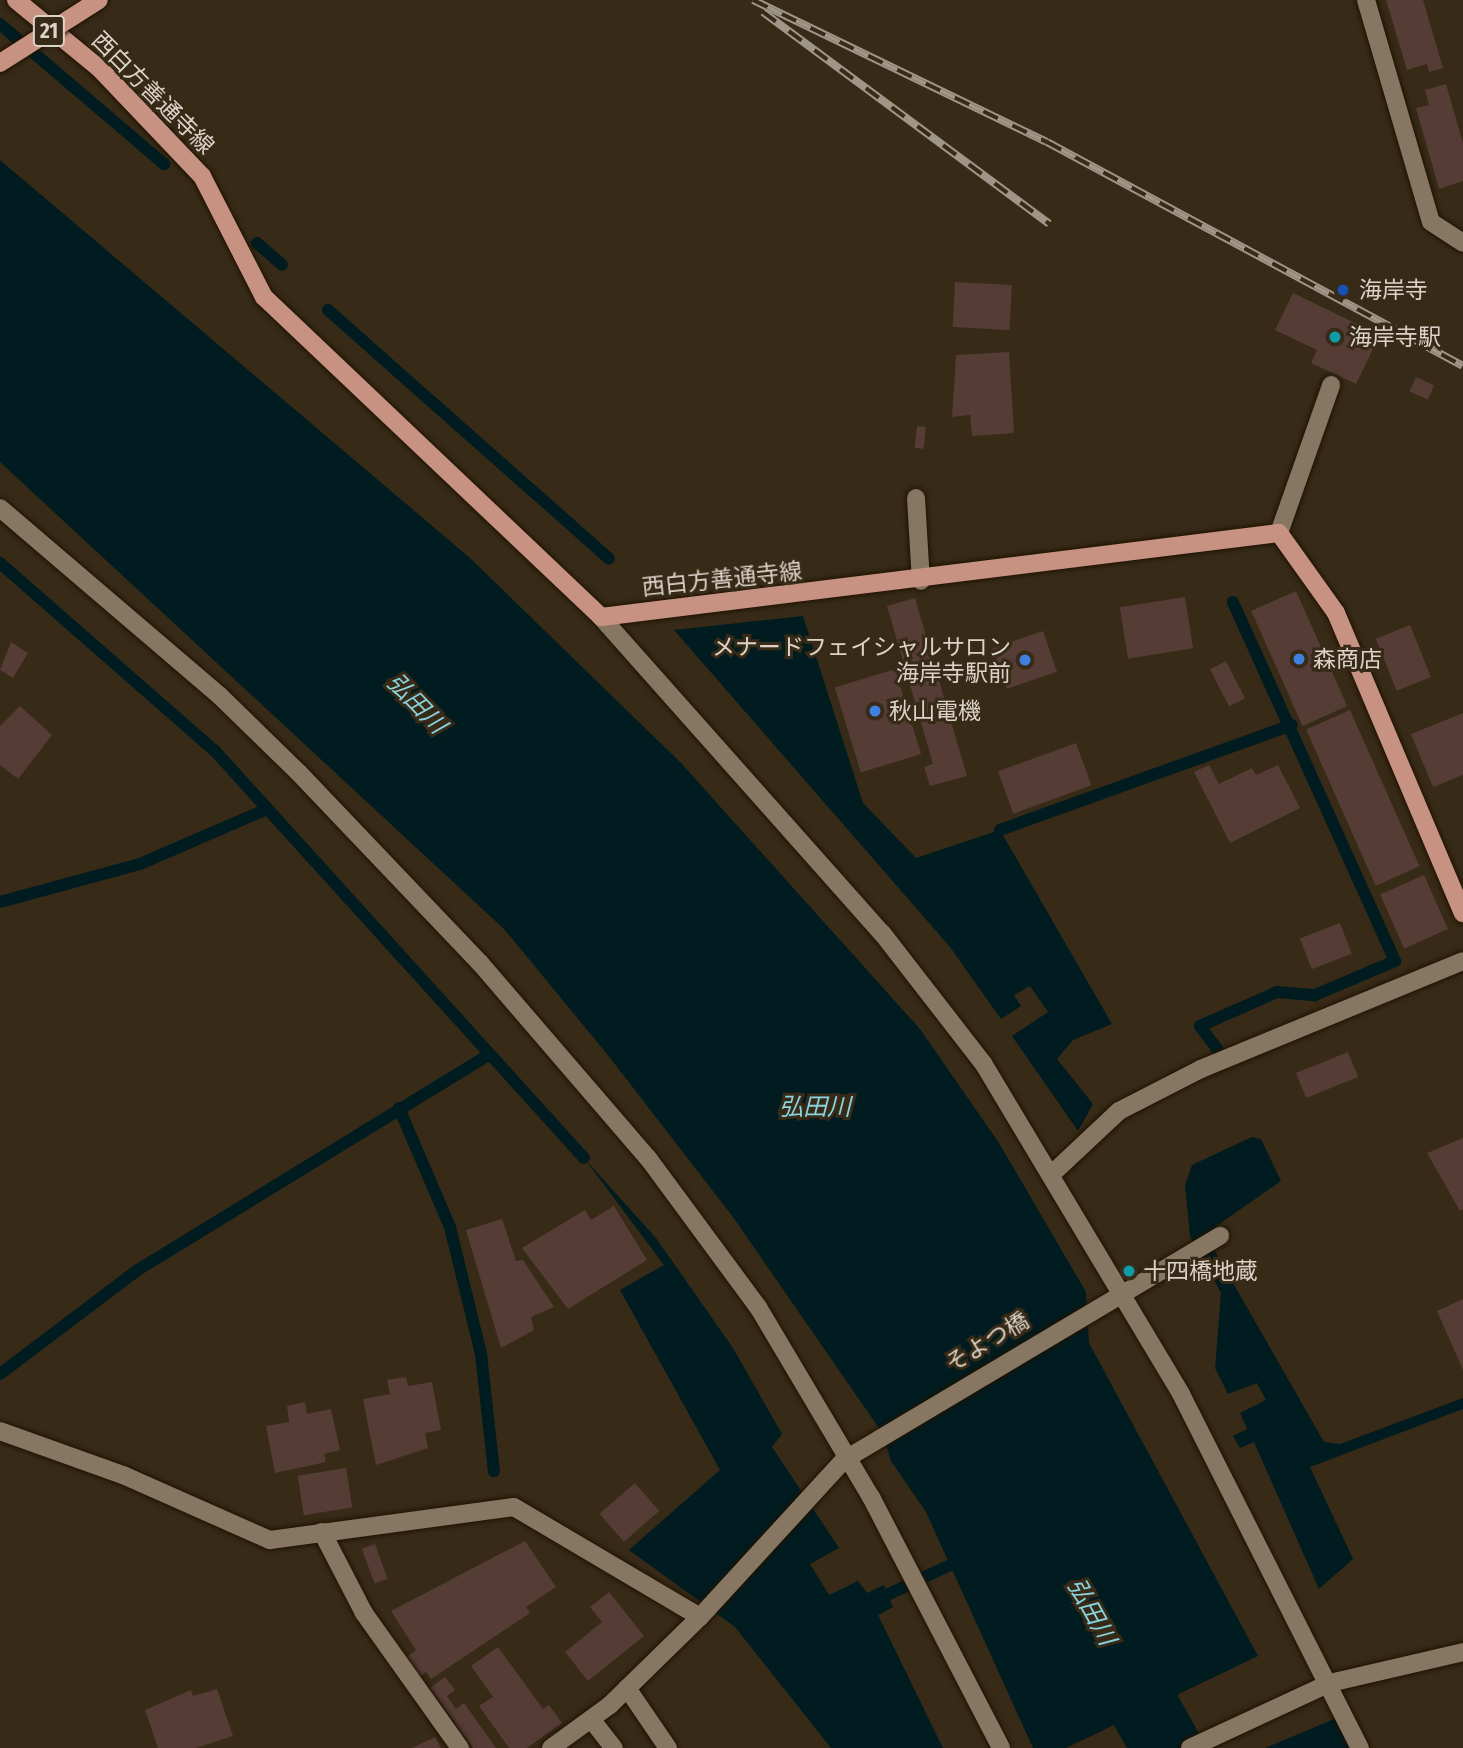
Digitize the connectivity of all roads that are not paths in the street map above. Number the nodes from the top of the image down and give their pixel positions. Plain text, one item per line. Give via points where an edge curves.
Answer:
1 (16, 0) edge
2 (99, 0) edge
3 (1366, 0) edge
4 (0, 63) edge
5 (1463, 243) edge
6 (1331, 385) dead end
7 (916, 498) dead end
8 (0, 508) edge
9 (1279, 533) junction
10 (922, 581) junction
11 (601, 617) junction
12 (1463, 913) edge
13 (1463, 961) edge
14 (1054, 1172) junction
15 (1220, 1236) dead end
16 (1118, 1293) junction
17 (0, 1431) edge
18 (844, 1460) junction
19 (322, 1532) junction
20 (700, 1617) junction
21 (1463, 1652) edge
22 (1330, 1683) junction
23 (627, 1688) junction
24 (591, 1719) junction
25 (460, 1748) edge
26 (551, 1748) edge
27 (614, 1748) edge
28 (668, 1748) edge
29 (1001, 1748) edge
30 (1191, 1748) edge
31 (1360, 1748) edge

1 - 11 main road, 西白方善通寺線 via 100,69 202,176 264,297
2 - 4 main road, 21, bridge
3 - 5 street via 1431,222
6 - 9 street
7 - 10 street
8 - 18 street via 220,696 480,962 697,1219 758,1307
9 - 10 main road, 西白方善通寺線
9 - 12 main road via 1336,613
10 - 11 main road, 西白方善通寺線
11 - 14 street via 930,990
13 - 14 street via 1201,1069 1119,1111
14 - 16 street
15 - 16 street, そよつ橋
16 - 18 street, そよつ橋
16 - 22 street via 1181,1394
17 - 19 street via 123,1475 270,1540
18 - 20 street, そよつ橋
18 - 29 street via 908,1567
19 - 20 street via 514,1507
19 - 25 street via 365,1613
20 - 23 street, そよつ橋
21 - 22 street
22 - 30 street
22 - 31 street
23 - 24 street, そよつ橋
23 - 28 street
24 - 26 street, そよつ橋
24 - 27 street

